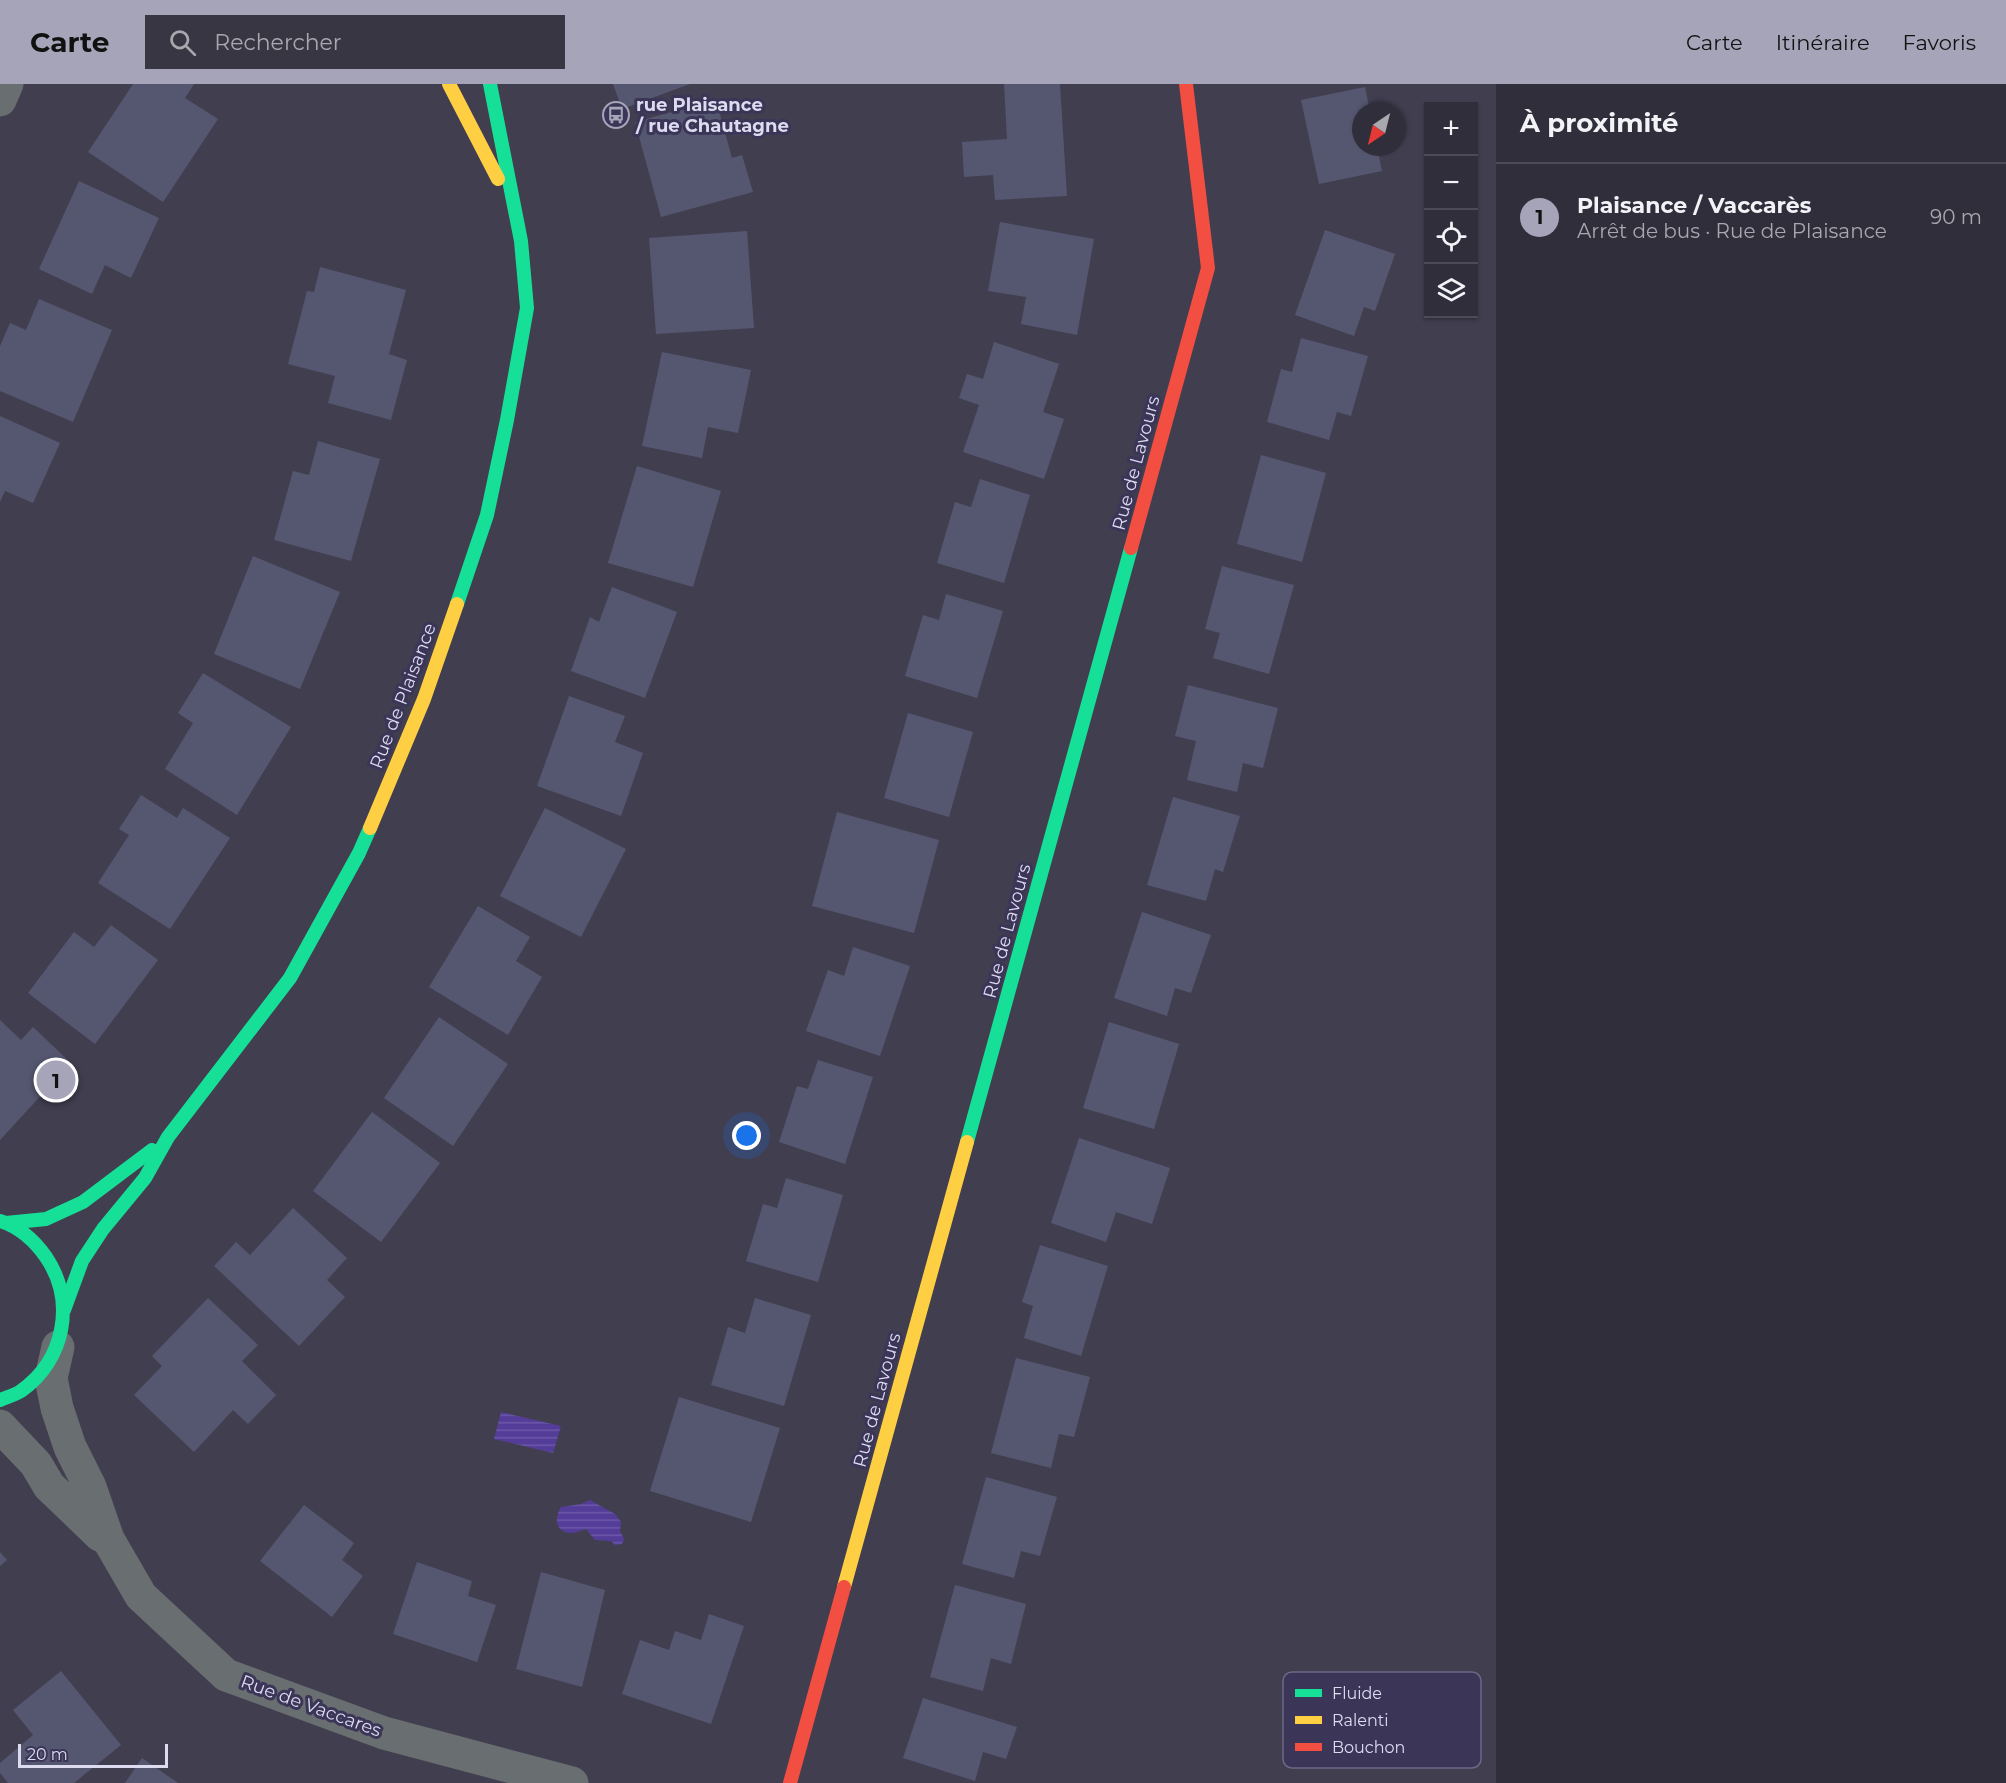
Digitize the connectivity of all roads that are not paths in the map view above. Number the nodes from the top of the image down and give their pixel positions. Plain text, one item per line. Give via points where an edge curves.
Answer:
1 (7, 84) edge
2 (449, 84) edge
3 (490, 84) edge
4 (1186, 84) edge
5 (0, 100) edge
6 (515, 213) junction
7 (168, 1137) junction
8 (3, 1222) edge
9 (64, 1310) junction
10 (58, 1347) junction
11 (0, 1400) edge
12 (0, 1426) edge
13 (108, 1539) junction
14 (572, 1783) edge
15 (790, 1783) edge

1 - 5 street
2 - 6 street, Rue de Plaisance
3 - 6 street, Rue de Plaisance
4 - 15 street, Rue de Lavours via 1208,268
6 - 7 street, Rue de Plaisance via 527,308 507,420 487,515 424,699 359,853 290,978
7 - 8 street, Rue de Plaisance via 82,1202 46,1219
7 - 9 street, Rue de Plaisance via 145,1178 82,1261
8 - 9 street via 31,1238 51,1261 62,1288
9 - 10 street
10 - 11 street via 42,1372 20,1391
10 - 13 street, Rue de Vaccares via 51,1378 57,1408
12 - 13 street, Rue de Vaccares via 36,1464 49,1485
13 - 14 street, Rue de Vaccares via 141,1596 226,1675 384,1732

